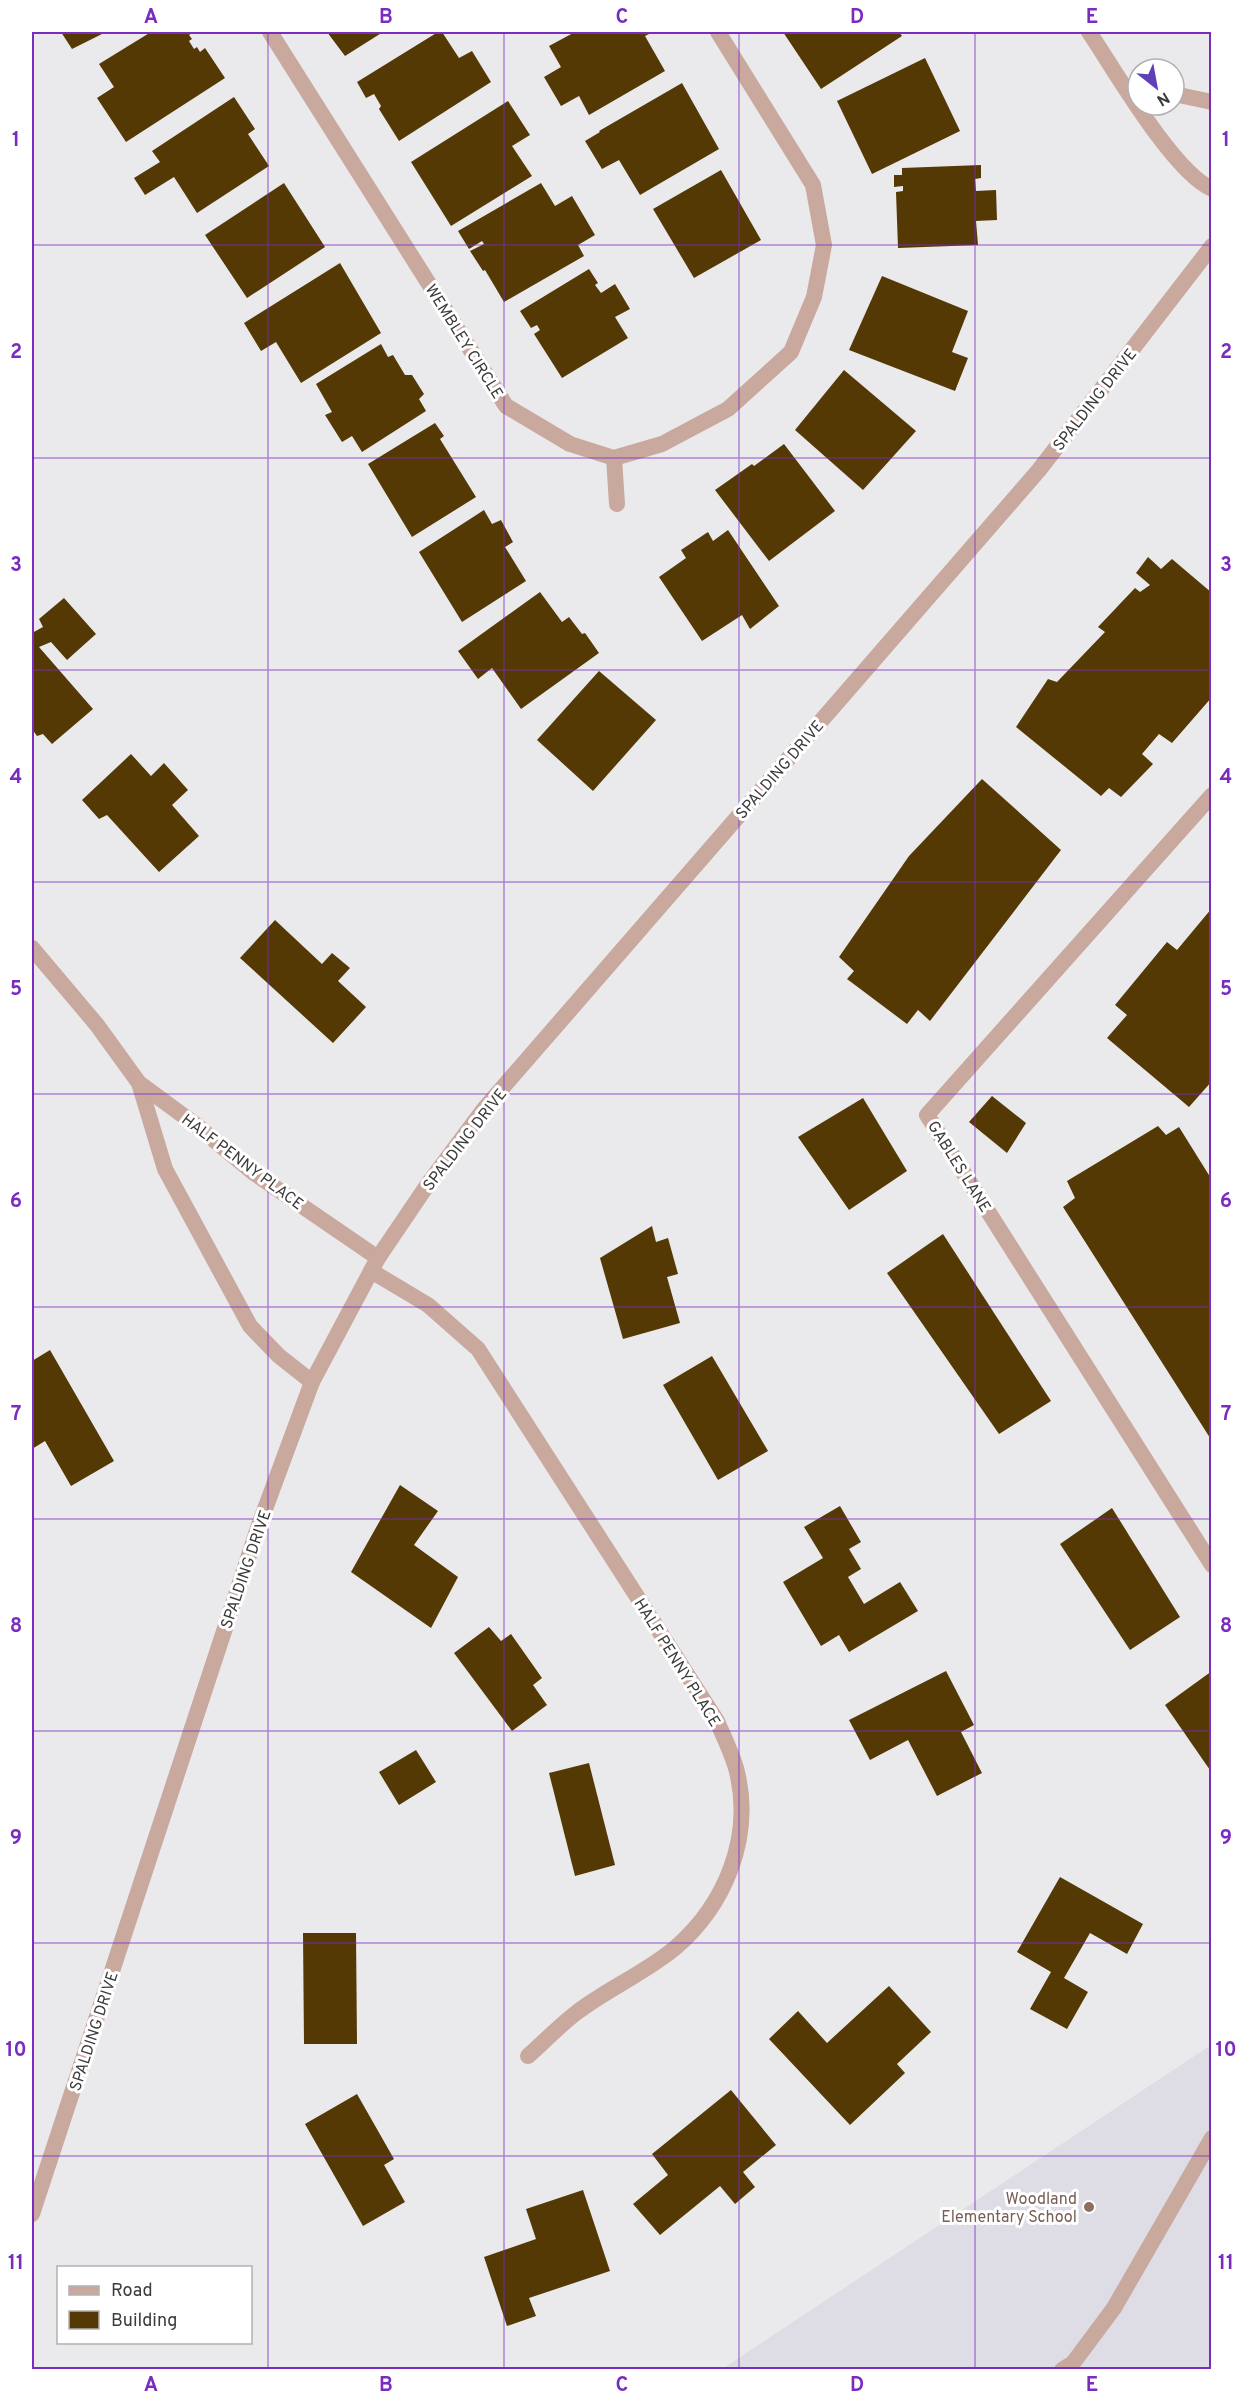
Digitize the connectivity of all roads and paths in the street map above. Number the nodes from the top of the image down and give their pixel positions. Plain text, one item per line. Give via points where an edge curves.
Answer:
1 (270, 32) edge
2 (718, 32) edge
3 (1089, 32) edge
4 (1113, 69) junction
5 (1126, 75) edge
6 (1186, 97) edge
7 (1212, 102) edge
8 (1212, 189) edge
9 (1212, 246) edge
10 (614, 458) junction
11 (617, 504) dead end
12 (1212, 795) edge
13 (32, 948) edge
14 (139, 1083) junction
15 (375, 1264) junction
16 (312, 1382) junction
17 (1207, 1546) edge
18 (1212, 1565) edge
19 (528, 2056) dead end
20 (1212, 2138) edge
21 (32, 2214) edge
22 (1062, 2370) edge

1 - 10 street, WEMBLEY CIRCLE via 506,406 570,444
2 - 10 street via 813,185 824,245 814,297 791,352 728,410 662,444
3 - 4 street
4 - 5 street
4 - 8 street via 1179,162 1192,177
6 - 7 street
9 - 15 street, SPALDING DRIVE via 1039,470 484,1109
10 - 11 street
12 - 17 street, GABLES LANE via 927,1114
13 - 14 street via 97,1025
14 - 15 street, HALF PENNY PLACE
14 - 16 street via 165,1169 250,1326
15 - 16 street, SPALDING DRIVE
15 - 19 street, HALF PENNY PLACE via 478,1349 717,1721 737,1772 741,1808 738,1844 726,1881 708,1913 674,1948 576,2013
16 - 21 street, SPALDING DRIVE via 258,1528
17 - 18 street, GABLES LANE
20 - 22 street via 1114,2308 1073,2363

